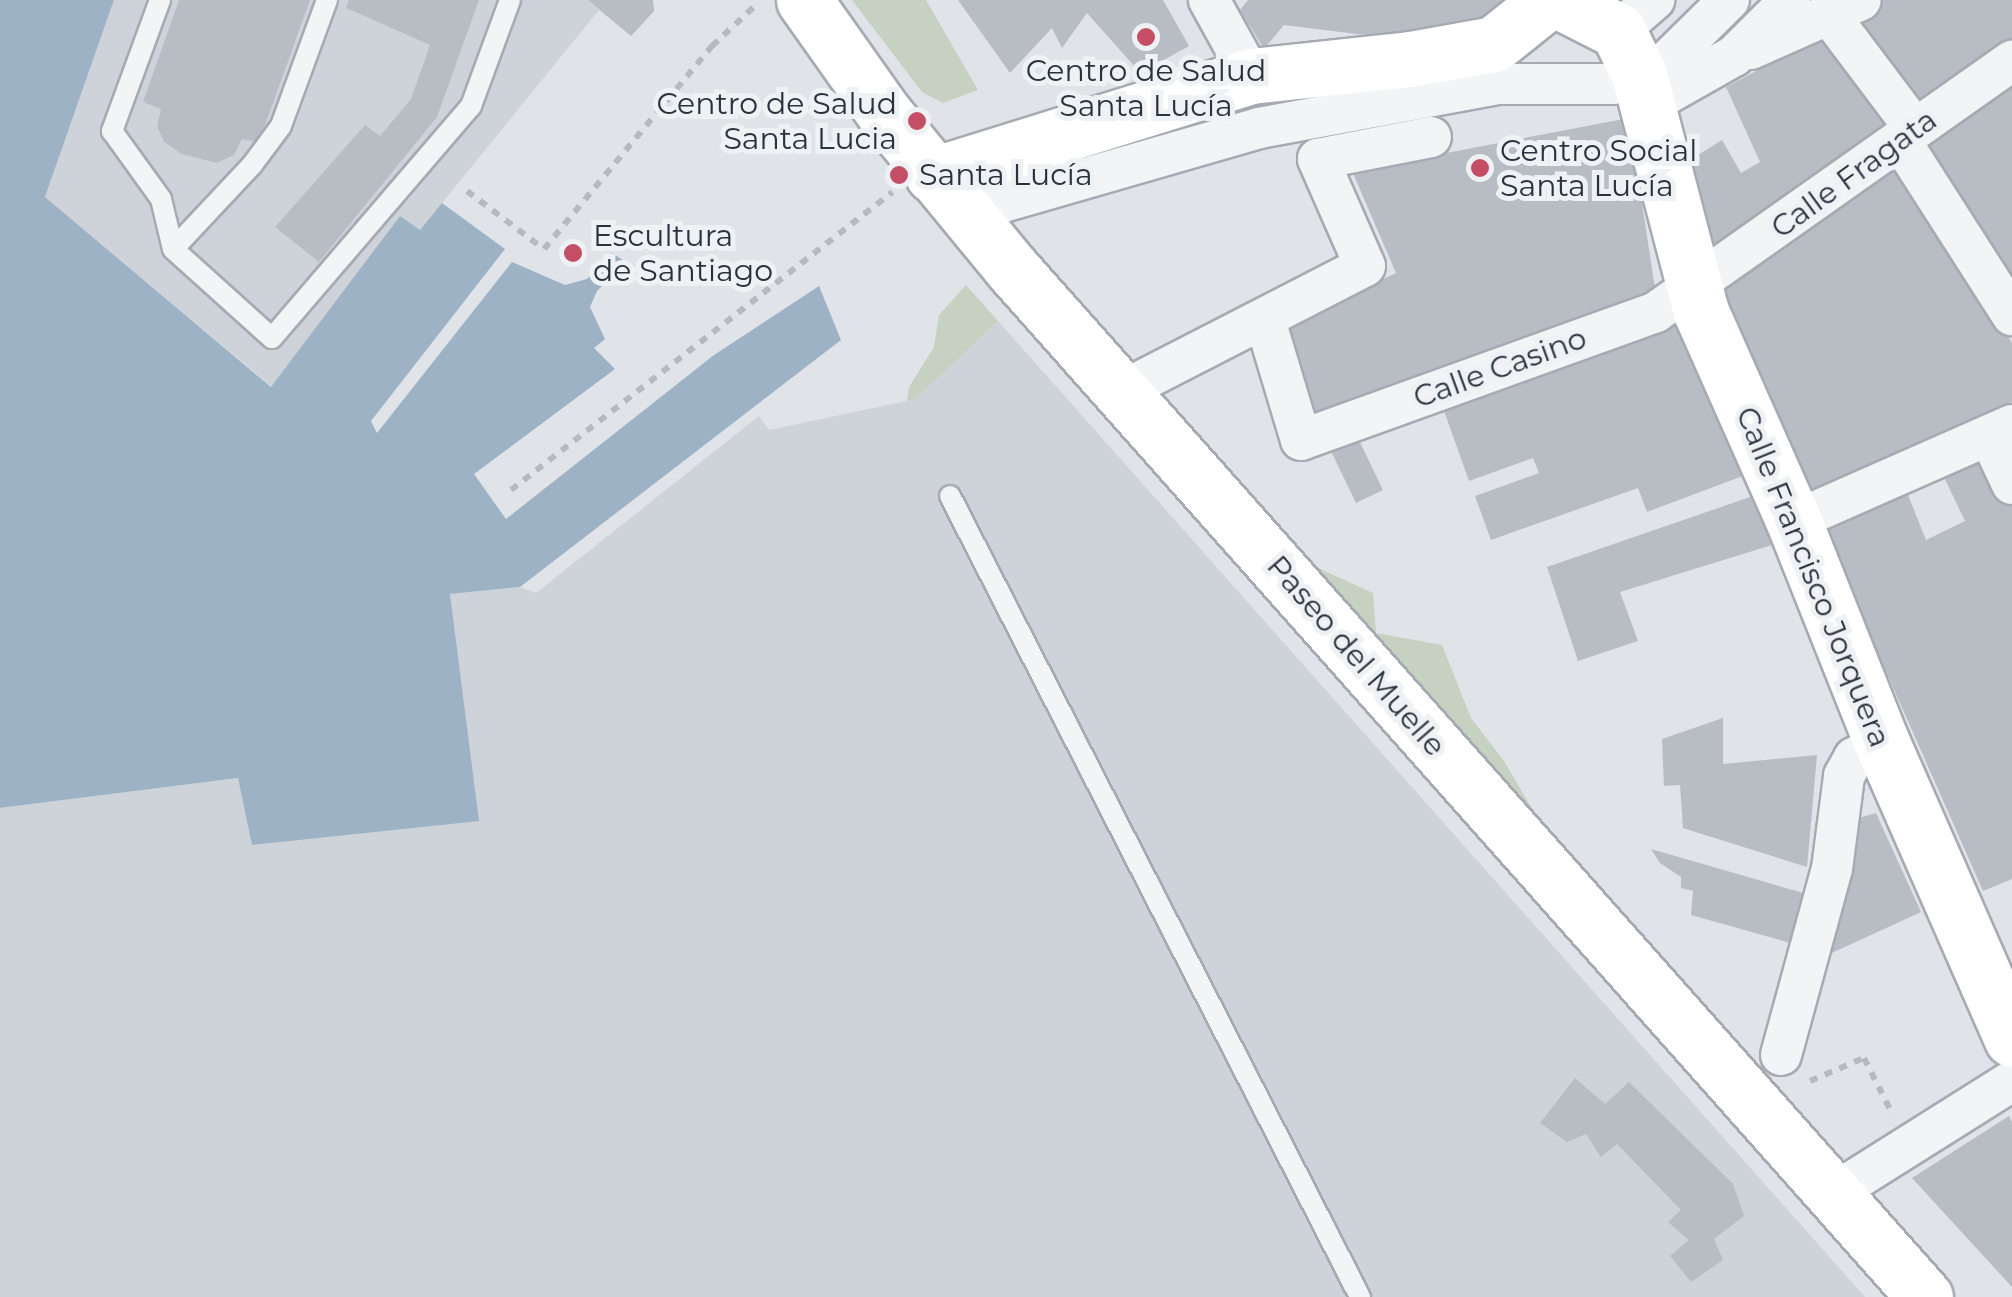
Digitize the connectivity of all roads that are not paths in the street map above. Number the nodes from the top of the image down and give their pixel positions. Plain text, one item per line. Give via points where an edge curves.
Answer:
1 (160, 0) edge
2 (327, 0) edge
3 (510, 0) edge
4 (804, 0) edge
5 (1209, 0) edge
6 (1549, 0) edge
7 (1558, 0) edge
8 (1729, 0) edge
9 (1790, 0) edge
10 (1846, 8) edge
11 (1640, 52) edge
12 (1734, 56) junction
13 (2012, 60) edge
14 (1252, 76) junction
15 (1908, 135) junction
16 (1430, 138) dead end
17 (916, 181) junction
18 (972, 221) junction
19 (173, 249) junction
20 (1695, 286) junction
21 (2012, 315) edge
22 (1265, 320) junction
23 (1122, 391) junction
24 (2000, 430) edge
25 (2012, 484) edge
26 (950, 496) dead end
27 (1794, 522) junction
28 (1882, 744) junction
29 (2012, 1039) edge
30 (1781, 1055) road end
31 (2012, 1081) edge
32 (1834, 1193) junction
33 (1360, 1297) edge
34 (1925, 1297) edge

1 - 19 lane via 112,131 160,198
2 - 19 lane via 281,126
3 - 19 lane via 471,106 272,338
4 - 17 street, Paseo del Muelle
5 - 14 street
6 - 14 street via 1494,44
7 - 11 street
8 - 11 street via 1664,64
9 - 12 street
10 - 12 street
10 - 15 street
11 - 12 street
11 - 18 street via 1612,84 1499,84 1259,128 1003,202
11 - 20 street, Calle Francisco Jorquera
13 - 15 street, Calle Fragata
14 - 17 street
15 - 20 street, Calle Fragata
15 - 21 street
16 - 22 street via 1318,160 1365,266
17 - 18 street, Paseo del Muelle
18 - 23 street, Paseo del Muelle
20 - 22 street, Calle Casino via 1656,312 1301,440
20 - 27 street, Calle Francisco Jorquera
22 - 23 street
23 - 32 street, Paseo del Muelle
24 - 25 street
24 - 27 street
26 - 33 lane
27 - 28 street, Calle Francisco Jorquera
28 - 29 street, Calle Francisco Jorquera
28 - 30 street via 1854,758 1844,776 1832,869
31 - 32 street
32 - 34 street, Paseo del Muelle

